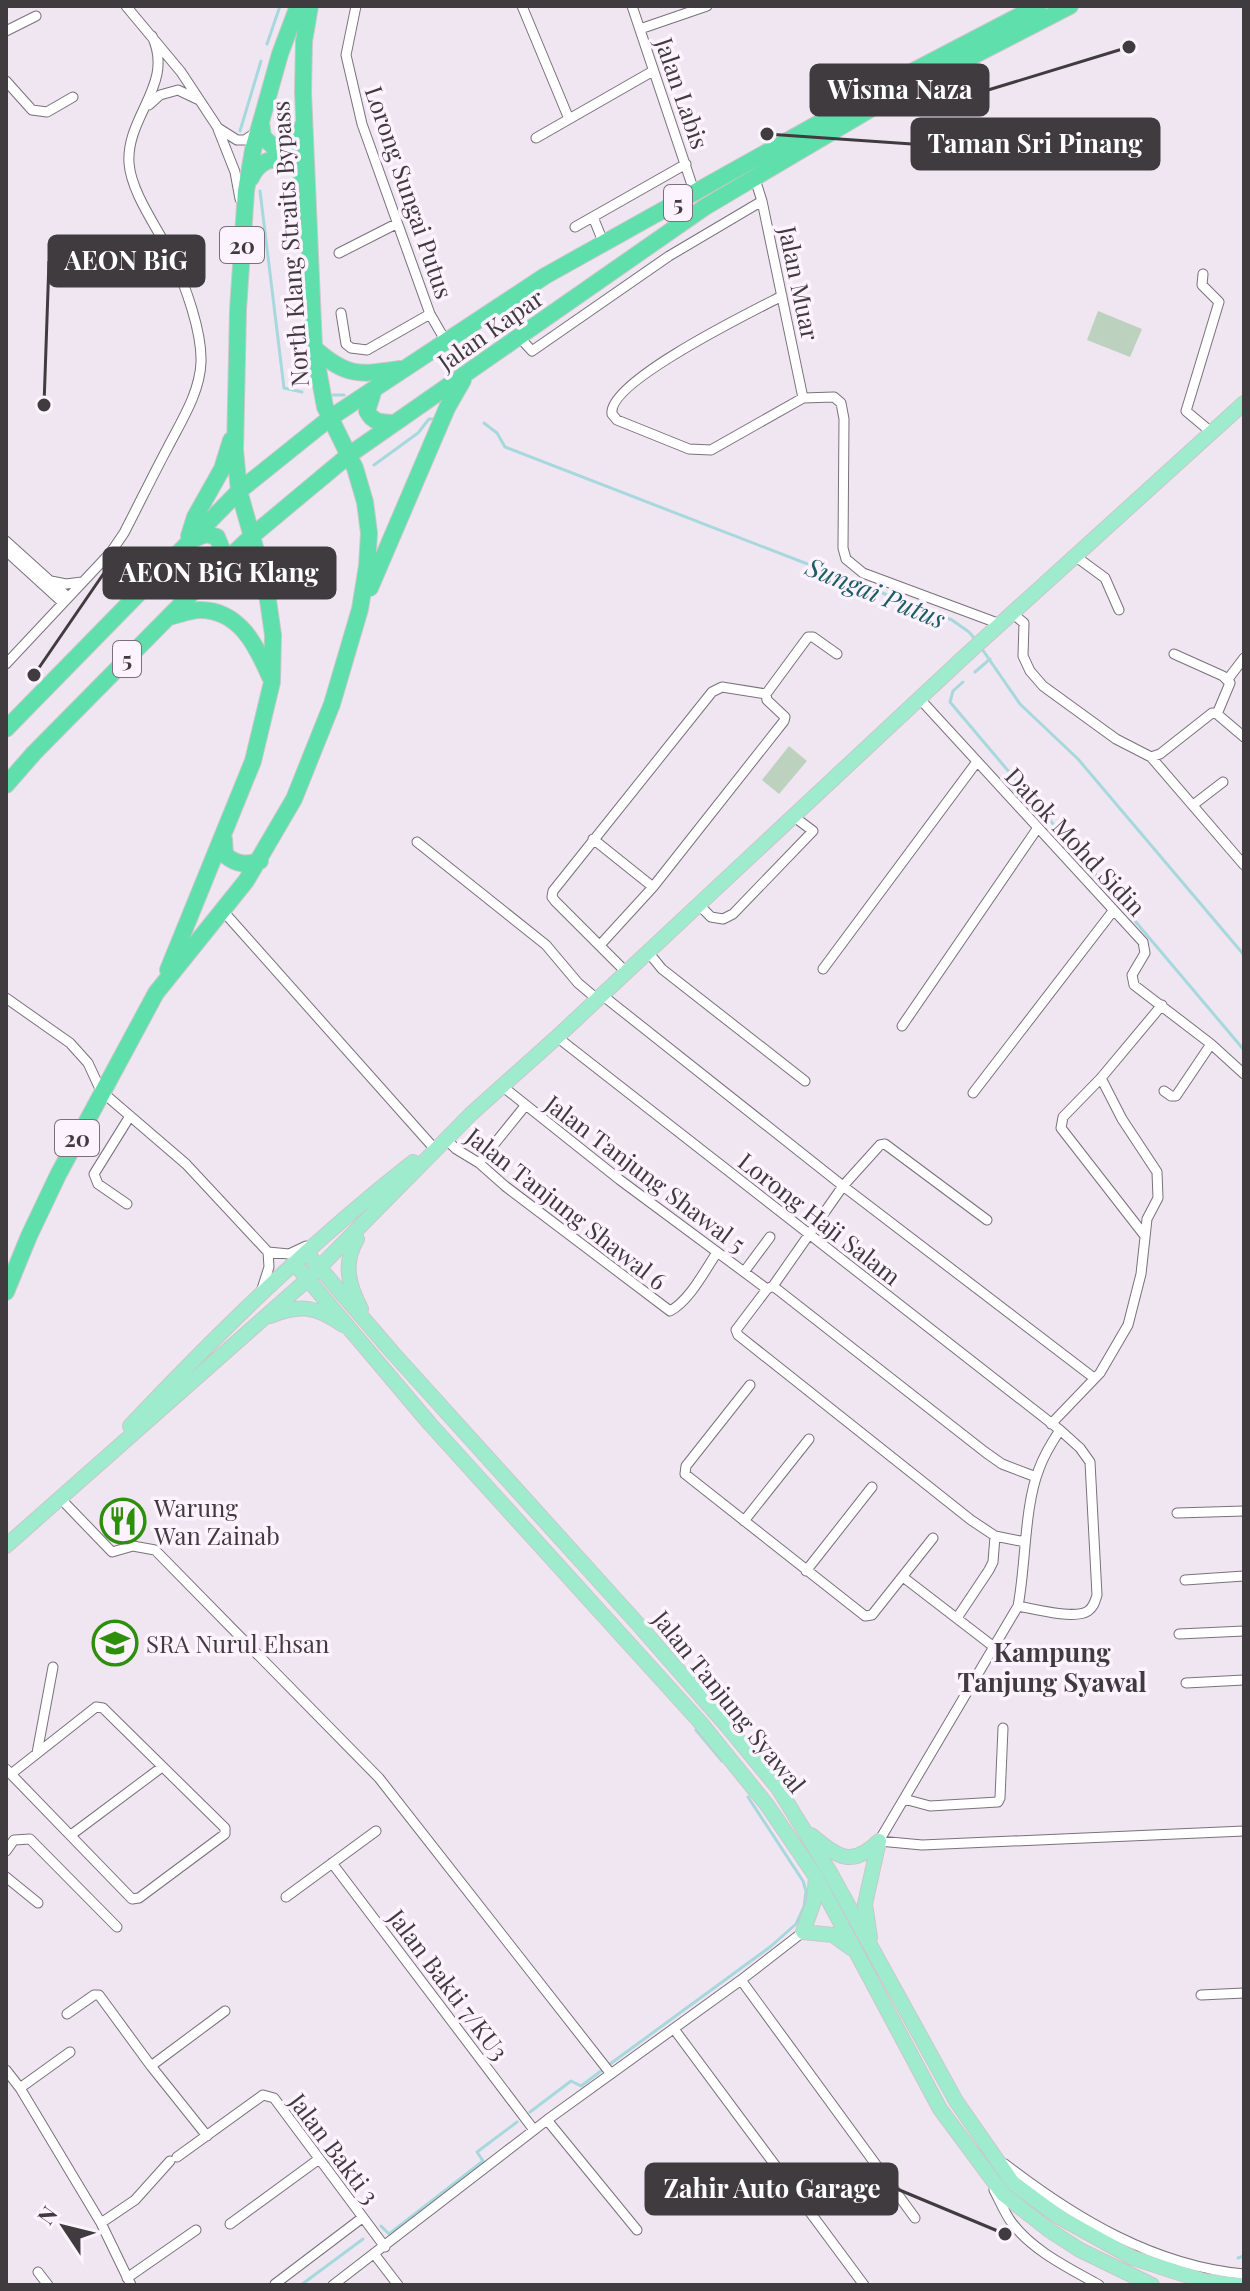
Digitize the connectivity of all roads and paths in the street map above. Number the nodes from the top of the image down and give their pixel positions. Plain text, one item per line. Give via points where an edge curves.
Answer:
1 (126, 6) edge
2 (298, 6) edge
3 (310, 6) edge
4 (356, 6) edge
5 (522, 6) edge
6 (632, 6) edge
7 (707, 6) edge
8 (1038, 6) edge
9 (1070, 6) edge
10 (36, 16) dead end
11 (640, 29) junction
12 (6, 31) edge
13 (152, 36) junction
14 (653, 71) junction
15 (6, 81) edge
16 (73, 97) dead end
17 (203, 104) junction
18 (140, 117) junction
19 (305, 119) junction
20 (569, 119) junction
21 (259, 127) junction
22 (218, 128) junction
23 (536, 138) dead end
24 (686, 164) junction
25 (754, 176) junction
26 (305, 180) junction
27 (246, 191) junction
28 (695, 194) junction
29 (762, 201) junction
30 (593, 217) junction
31 (244, 218) junction
32 (396, 224) junction
33 (575, 227) dead end
34 (604, 244) junction
35 (339, 253) dead end
36 (1203, 274) dead end
37 (782, 296) junction
38 (341, 313) dead end
39 (430, 314) junction
40 (520, 338) junction
41 (445, 340) junction
42 (314, 348) junction
43 (404, 368) junction
44 (467, 375) junction
45 (374, 389) junction
46 (803, 398) junction
47 (1244, 403) edge
48 (330, 418) junction
49 (393, 423) junction
50 (234, 428) junction
51 (1211, 432) junction
52 (349, 455) junction
53 (239, 491) junction
54 (253, 535) junction
55 (6, 541) edge
56 (187, 541) junction
57 (6, 551) edge
58 (1075, 556) junction
59 (82, 582) junction
60 (203, 582) junction
61 (50, 585) junction
62 (66, 600) junction
63 (360, 609) junction
64 (1119, 610) dead end
65 (1012, 613) junction
66 (169, 617) junction
67 (48, 619) junction
68 (1000, 624) junction
69 (837, 654) dead end
70 (1174, 654) dead end
71 (1244, 658) edge
72 (6, 664) edge
73 (1228, 679) junction
74 (272, 682) junction
75 (39, 694) junction
76 (766, 694) junction
77 (919, 698) junction
78 (1217, 714) junction
79 (6, 715) edge
80 (6, 729) edge
81 (1244, 737) edge
82 (1151, 757) junction
83 (976, 763) junction
84 (1223, 782) dead end
85 (6, 785) edge
86 (1193, 805) junction
87 (793, 816) junction
88 (1037, 829) junction
89 (223, 836) junction
90 (593, 839) junction
91 (417, 842) dead end
92 (260, 861) junction
93 (1244, 864) edge
94 (653, 887) junction
95 (698, 904) junction
96 (223, 911) junction
97 (1113, 911) junction
98 (600, 945) junction
99 (648, 952) junction
100 (823, 969) dead end
101 (626, 972) junction
102 (159, 990) junction
103 (599, 997) junction
104 (6, 998) edge
105 (1162, 1005) junction
106 (902, 1026) dead end
107 (557, 1037) junction
108 (1211, 1044) junction
109 (1244, 1074) edge
110 (1101, 1078) junction
111 (805, 1081) dead end
112 (502, 1086) junction
113 (101, 1091) junction
114 (1164, 1091) dead end
115 (973, 1093) dead end
116 (525, 1106) junction
117 (130, 1116) junction
118 (439, 1142) junction
119 (479, 1163) junction
120 (843, 1186) junction
121 (127, 1204) dead end
122 (376, 1212) junction
123 (987, 1220) dead end
124 (335, 1227) junction
125 (808, 1234) junction
126 (1145, 1236) junction
127 (770, 1237) dead end
128 (268, 1252) junction
129 (306, 1252) junction
130 (716, 1254) junction
131 (294, 1263) junction
132 (744, 1272) junction
133 (314, 1274) junction
134 (770, 1288) junction
135 (6, 1292) edge
136 (260, 1294) junction
137 (260, 1320) junction
138 (368, 1323) junction
139 (359, 1338) junction
140 (1094, 1378) junction
141 (750, 1385) dead end
142 (1056, 1427) junction
143 (809, 1439) dead end
144 (1036, 1477) junction
145 (872, 1487) dead end
146 (66, 1493) junction
147 (1244, 1511) edge
148 (1177, 1513) dead end
149 (744, 1521) junction
150 (995, 1536) junction
151 (933, 1538) dead end
152 (1025, 1542) junction
153 (6, 1546) edge
154 (806, 1571) junction
155 (1244, 1576) edge
156 (903, 1577) junction
157 (1185, 1580) dead end
158 (1018, 1606) junction
159 (957, 1618) junction
160 (1244, 1631) edge
161 (1179, 1634) dead end
162 (994, 1647) junction
163 (53, 1667) dead end
164 (1244, 1680) edge
165 (1186, 1683) dead end
166 (1003, 1728) dead end
167 (37, 1753) junction
168 (162, 1767) junction
169 (9, 1771) edge
170 (904, 1799) junction
171 (801, 1827) junction
172 (376, 1831) dead end
173 (1244, 1831) edge
174 (71, 1835) junction
175 (879, 1841) junction
176 (7, 1847) edge
177 (332, 1863) junction
178 (6, 1877) edge
179 (816, 1877) junction
180 (286, 1897) dead end
181 (38, 1903) dead end
182 (117, 1927) dead end
183 (803, 1932) junction
184 (872, 1950) junction
185 (854, 1951) junction
186 (741, 1980) junction
187 (1244, 1993) edge
188 (1201, 1995) dead end
189 (225, 2011) dead end
190 (67, 2014) dead end
191 (674, 2029) junction
192 (70, 2052) dead end
193 (151, 2066) junction
194 (6, 2070) edge
195 (611, 2074) junction
196 (18, 2086) junction
197 (6, 2090) edge
198 (547, 2120) junction
199 (534, 2130) junction
200 (207, 2136) junction
201 (990, 2153) junction
202 (319, 2159) junction
203 (982, 2168) junction
204 (362, 2218) junction
205 (915, 2218) dead end
206 (101, 2223) junction
207 (230, 2224) dead end
208 (196, 2230) dead end
209 (637, 2230) dead end
210 (385, 2247) junction
211 (375, 2255) junction
212 (38, 2272) dead end
213 (1244, 2274) edge
214 (129, 2281) edge
215 (275, 2284) edge
216 (48, 2285) edge
217 (333, 2285) edge
218 (398, 2285) edge
219 (864, 2285) edge
220 (1099, 2285) edge
221 (1152, 2285) edge
222 (1238, 2285) edge

1 - 13 street
2 - 21 highway, North Klang Straits Bypass / 20
3 - 19 highway, North Klang Straits Bypass / 20 via 304,41
4 - 32 street, Lorong Sungai Putus via 346,55 362,124
5 - 20 street
6 - 11 street, Jalan Labis
7 - 11 street
8 - 28 highway, Jalan Kapar / 5
9 - 25 highway, Jalan Kapar / 5
10 - 12 street
11 - 14 street, Jalan Labis
13 - 17 street
13 - 18 street via 160,59
14 - 20 street
14 - 24 street, Jalan Labis
15 - 16 street via 32,110 47,112
17 - 18 street via 188,93 169,91
17 - 22 street
18 - 59 street via 129,167 184,282 200,345 200,375 124,533
19 - 21 highway via 299,136 285,148 268,144
19 - 26 highway, North Klang Straits Bypass / 20
20 - 23 street
21 - 22 street via 245,140
21 - 27 highway, North Klang Straits Bypass / 20
22 - 31 street via 235,172
24 - 28 street, Jalan Labis
24 - 30 street
25 - 29 street, Jalan Muar
25 - 40 highway, Jalan Kapar / 5
26 - 27 highway via 290,161 269,159 255,170
26 - 42 highway, North Klang Straits Bypass / 20
27 - 31 highway, North Klang Straits Bypass / 20
28 - 34 highway, Jalan Kapar / 5
29 - 37 street, Jalan Muar
29 - 40 street via 669,256 532,351
30 - 33 street
30 - 34 street
31 - 50 highway, North Klang Straits Bypass / 20
32 - 35 street
32 - 39 street, Lorong Sungai Putus
34 - 41 highway, Jalan Kapar / 5
36 - 51 street via 1202,285 1219,302 1186,411
37 - 46 street, Jalan Muar
37 - 46 street via 648,371 613,402 612,414 689,449 711,450
38 - 39 street via 346,344 367,350
39 - 41 street, Lorong Sungai Putus
40 - 44 highway, Jalan Kapar / 5
41 - 43 highway, Jalan Kapar / 5
42 - 43 highway via 333,365 354,373
42 - 48 highway, North Klang Straits Bypass / 20
43 - 45 highway, Jalan Kapar / 5
44 - 49 highway, Jalan Kapar / 5
44 - 63 highway via 447,408
45 - 48 highway, Jalan Kapar / 5
45 - 49 highway via 367,411 371,419
46 - 68 street via 834,397 841,403 846,559 863,573
47 - 51 main road
48 - 52 highway, North Klang Straits Bypass / 20
48 - 53 highway, Jalan Kapar / 5
49 - 52 highway, Jalan Kapar / 5
50 - 53 highway, North Klang Straits Bypass / 20
50 - 56 highway via 222,469
51 - 58 main road
52 - 54 highway, Jalan Kapar / 5
52 - 63 highway, North Klang Straits Bypass / 20 via 369,533
53 - 54 highway, North Klang Straits Bypass / 20
53 - 56 highway, Jalan Kapar / 5
54 - 60 highway, Jalan Kapar / 5
54 - 74 highway, North Klang Straits Bypass / 20 via 273,635
55 - 61 street
56 - 60 highway via 206,534 221,543 223,552
56 - 75 highway, Jalan Kapar / 5
57 - 61 street
58 - 64 street via 1105,578
58 - 65 main road
59 - 61 street
59 - 62 street
60 - 66 highway, Jalan Kapar / 5
61 - 62 street
61 - 67 street
62 - 67 street
63 - 92 highway, North Klang Straits Bypass / 20 via 313,756
65 - 68 main road
65 - 82 street via 1024,623 1023,656 1043,686 1116,739
66 - 74 highway via 200,610 227,617 250,636
66 - 85 highway, Jalan Kapar / 5
67 - 72 street
68 - 77 main road
69 - 76 street via 810,636
70 - 73 street
71 - 73 street
73 - 78 street via 1230,686
74 - 89 highway, North Klang Straits Bypass / 20 via 253,761
75 - 79 street
75 - 80 highway, Jalan Kapar / 5
76 - 90 street via 722,687 712,692
76 - 94 street via 784,721
77 - 83 street, Datok Mohd Sidin
77 - 87 main road
78 - 81 street
78 - 82 street via 1207,715
82 - 86 street
83 - 88 street, Datok Mohd Sidin
83 - 100 street
84 - 86 street
86 - 93 street
87 - 95 main road
87 - 95 street via 813,831 733,914 711,917
88 - 97 street, Datok Mohd Sidin
88 - 106 street
89 - 92 highway via 225,855 233,861
89 - 102 highway, North Klang Straits Bypass / 20
90 - 94 street
90 - 98 street via 552,897
91 - 103 street via 546,945 578,983
92 - 96 highway, North Klang Straits Bypass / 20
94 - 98 street
95 - 99 main road
96 - 102 highway, North Klang Straits Bypass / 20
96 - 118 street, Jalan Tanjung Shawal 6
97 - 105 street, Datok Mohd Sidin via 1145,948 1132,981
97 - 115 street
98 - 101 street
99 - 101 main road
99 - 111 street via 662,969
101 - 103 main road
102 - 113 highway, North Klang Straits Bypass / 20
103 - 107 main road
103 - 120 street
104 - 113 street via 70,1043 88,1063
105 - 108 street, Datok Mohd Sidin
105 - 110 street
107 - 112 main road
107 - 125 street, Lorong Haji Salam
108 - 109 street, Datok Mohd Sidin
108 - 114 street via 1176,1096
110 - 126 street via 1157,1172 1158,1198
110 - 126 street via 1063,1117 1061,1128
112 - 116 street, Jalan Tanjung Shawal 5
112 - 118 main road
113 - 117 street
113 - 135 highway, North Klang Straits Bypass / 20 via 35,1221
116 - 119 street
116 - 130 street, Jalan Tanjung Shawal 5
117 - 121 street via 94,1174 98,1184
117 - 128 street via 186,1164
118 - 119 street, Jalan Tanjung Shawal 6
118 - 122 main road
118 - 124 main road
119 - 130 street, Jalan Tanjung Shawal 6 via 670,1311
120 - 123 street via 885,1144
120 - 125 street
120 - 140 street
122 - 133 main road
122 - 138 main road via 349,1254 348,1274
124 - 128 street via 298,1252
124 - 129 main road
125 - 134 street
125 - 142 street, Lorong Haji Salam
126 - 140 street via 1128,1325
127 - 132 street
128 - 136 street
129 - 131 main road
129 - 133 main road, Jalan Tanjung Syawal
130 - 132 street, Jalan Tanjung Shawal 5
131 - 133 main road, Jalan Tanjung Syawal
131 - 136 main road
132 - 134 street, Jalan Tanjung Shawal 5
133 - 137 main road
133 - 138 main road, Jalan Tanjung Syawal
133 - 139 main road, Jalan Tanjung Syawal
134 - 144 street, Jalan Tanjung Shawal 5 via 985,1452
134 - 150 street via 738,1326 738,1335
136 - 146 main road
137 - 139 main road via 295,1308 315,1309
137 - 146 main road
138 - 171 main road, Jalan Tanjung Syawal via 724,1721 778,1788
139 - 179 main road, Jalan Tanjung Syawal via 430,1424 700,1722
140 - 142 street
141 - 149 street via 684,1470
142 - 144 street
142 - 158 street, Lorong Haji Salam via 1090,1462 1097,1595 1085,1613
143 - 149 street
144 - 152 street
145 - 154 street
146 - 153 main road
146 - 195 street via 112,1552 133,1546 155,1550 379,1778
147 - 148 street
149 - 154 street
150 - 152 street
150 - 159 street via 993,1562
151 - 156 street
152 - 158 street
154 - 156 street via 869,1617
155 - 157 street
156 - 159 street
158 - 162 street
159 - 162 street
160 - 161 street
162 - 170 street
163 - 167 street
164 - 165 street
166 - 170 street via 998,1802 930,1806
167 - 168 street via 96,1707
167 - 169 street
168 - 174 street
168 - 174 street via 225,1828 225,1834 132,1899
169 - 174 street
170 - 175 street
171 - 175 main road via 843,1858 858,1857
171 - 184 main road, Jalan Tanjung Syawal
172 - 177 street
173 - 175 street via 922,1845
175 - 184 main road via 865,1904
176 - 182 street via 14,1840 30,1839
177 - 180 street
177 - 199 street, Jalan Bakti 7/KU3
178 - 181 street
179 - 183 main road
179 - 185 main road, Jalan Tanjung Syawal
183 - 185 main road via 833,1935
183 - 186 street
184 - 201 main road, Jalan Tanjung Syawal
185 - 203 main road, Jalan Tanjung Syawal via 940,2109
186 - 191 street
186 - 205 street
187 - 188 street
189 - 193 street
190 - 193 street via 99,1995
191 - 195 street
191 - 219 street
192 - 196 street
193 - 200 street
194 - 196 street
195 - 198 street
196 - 197 street
196 - 206 street
198 - 199 street
198 - 209 street
199 - 210 street
200 - 202 street, Jalan Bakti 3 via 263,2095 274,2098
200 - 206 street
201 - 213 street via 1125,2242 1194,2266
201 - 222 main road, Jalan Tanjung Syawal via 1013,2183 1088,2235 1133,2258 1204,2281
202 - 204 street, Jalan Bakti 3
202 - 207 street
203 - 220 street via 1012,2223 1061,2264
203 - 221 main road, Jalan Tanjung Syawal via 1003,2194 1080,2250
204 - 210 street, Jalan Bakti 3
204 - 215 street
206 - 214 street
208 - 214 street
210 - 211 street
211 - 217 street
211 - 218 street
212 - 216 street

